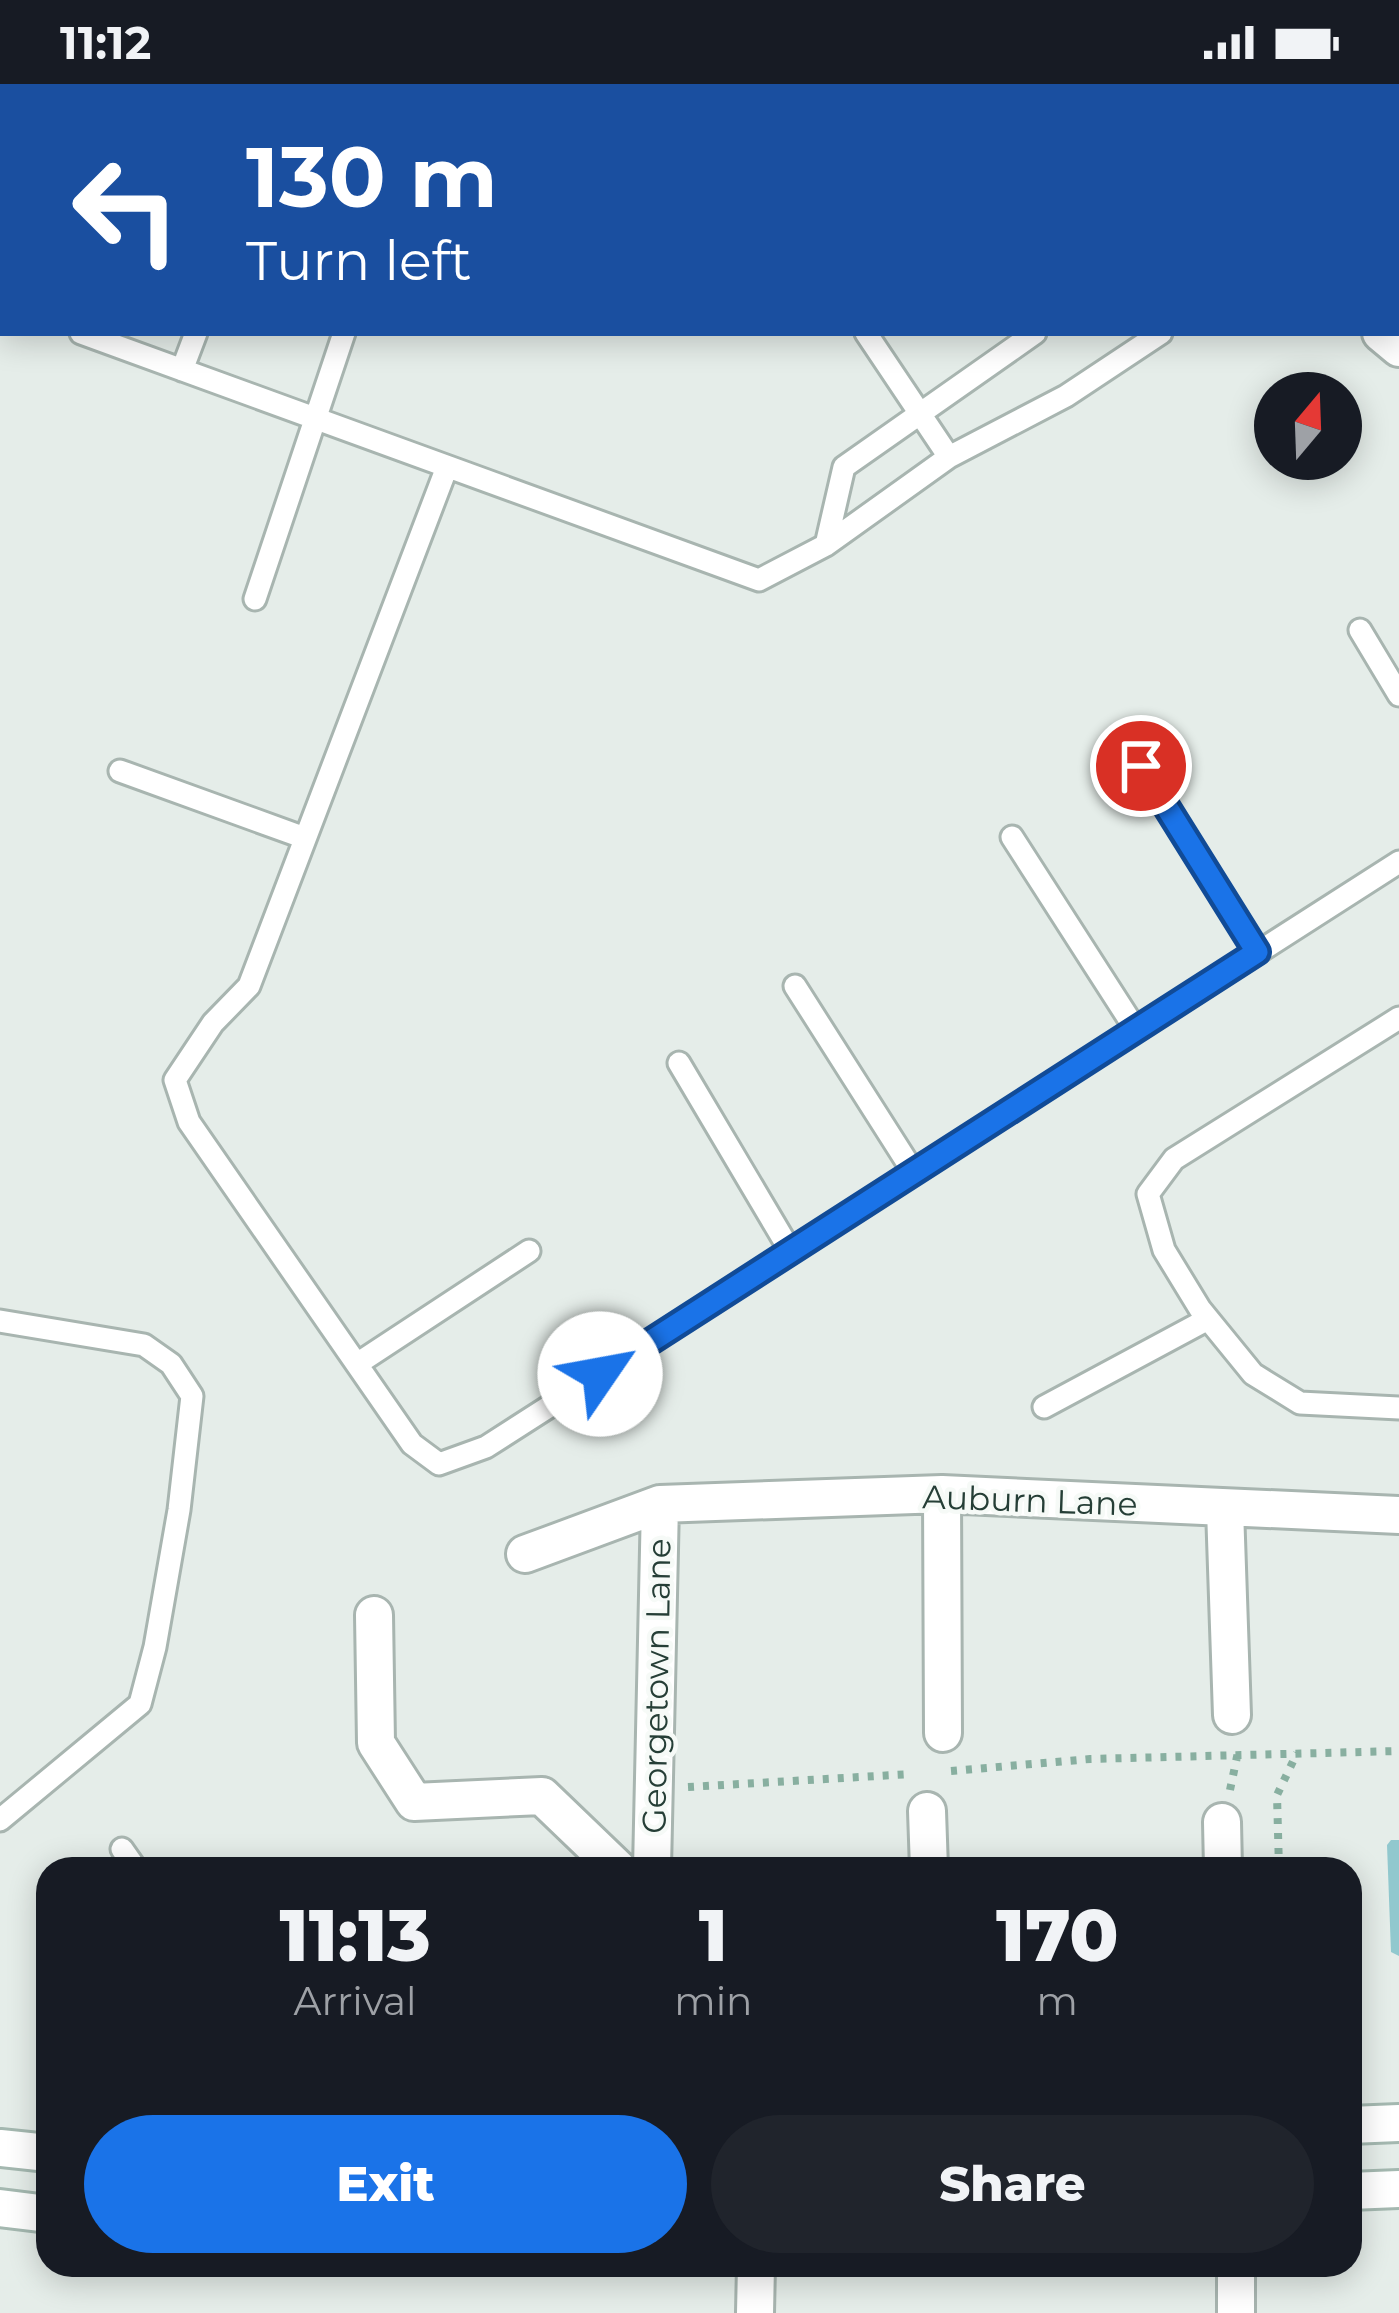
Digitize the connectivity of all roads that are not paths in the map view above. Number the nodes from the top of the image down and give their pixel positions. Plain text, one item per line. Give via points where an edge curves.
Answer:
1 (89, 336) edge
2 (195, 336) edge
3 (343, 336) edge
4 (868, 336) edge
5 (1031, 336) edge
6 (1157, 336) edge
7 (182, 370) junction
8 (920, 413) junction
9 (316, 418) junction
10 (949, 458) junction
11 (447, 466) junction
12 (826, 545) junction
13 (255, 599) dead end
14 (1360, 630) dead end
15 (1399, 695) edge
16 (1141, 766) dead end
17 (120, 771) dead end
18 (1012, 837) dead end
19 (305, 838) junction
20 (1399, 862) edge
21 (1257, 952) junction
22 (795, 986) dead end
23 (1399, 1018) edge
24 (1136, 1030) junction
25 (679, 1063) dead end
26 (914, 1173) junction
27 (529, 1251) dead end
28 (791, 1252) junction
29 (1208, 1319) junction
30 (0, 1321) edge
31 (357, 1364) junction
32 (1044, 1407) dead end
33 (1399, 1408) edge
34 (942, 1494) junction
35 (660, 1504) junction
36 (1226, 1508) junction
37 (1399, 1515) edge
38 (526, 1555) dead end
39 (374, 1615) dead end
40 (1232, 1715) road end
41 (943, 1733) dead end
42 (926, 1811) dead end
43 (0, 1820) edge
44 (1222, 1822) road end
45 (122, 1850) dead end
46 (127, 1857) edge
47 (606, 1857) edge
48 (652, 1857) edge
49 (928, 1857) edge
50 (1223, 1857) edge
51 (1399, 2123) edge
52 (1362, 2125) edge
53 (0, 2148) edge
54 (36, 2152) edge
55 (1399, 2189) edge
56 (1362, 2191) edge
57 (0, 2208) edge
58 (36, 2212) edge
59 (756, 2277) edge
60 (1236, 2277) edge
61 (755, 2313) edge
62 (1236, 2313) edge

1 - 7 lane
2 - 7 lane
3 - 9 lane
4 - 8 lane
5 - 8 lane
6 - 10 lane via 1066,397
7 - 9 lane
8 - 10 lane
8 - 12 lane via 844,467
9 - 11 lane
9 - 13 lane
10 - 12 lane
11 - 12 lane via 759,580
11 - 19 lane
14 - 15 lane
16 - 21 lane
17 - 19 lane
18 - 24 lane
19 - 31 lane via 249,986 175,1080 189,1122
20 - 21 lane
21 - 24 lane
22 - 26 lane
23 - 29 lane via 1174,1159 1148,1194 1164,1250
24 - 26 lane
25 - 28 lane
26 - 28 lane
27 - 31 lane
28 - 31 lane via 485,1447 439,1464 412,1444
29 - 32 lane
29 - 33 lane via 1253,1374 1300,1403
30 - 43 lane via 144,1346 172,1364 192,1396 179,1510 140,1704
34 - 35 street, Auburn Lane
34 - 36 street, Auburn Lane
34 - 41 street
35 - 38 street, Auburn Lane
35 - 48 street, Georgetown Lane
36 - 37 street, Auburn Lane
36 - 40 street
39 - 47 street via 376,1743 414,1802 542,1796
42 - 49 street
44 - 50 street
45 - 46 lane
51 - 52 street
53 - 54 street
55 - 56 street
57 - 58 street
59 - 61 street
60 - 62 street

